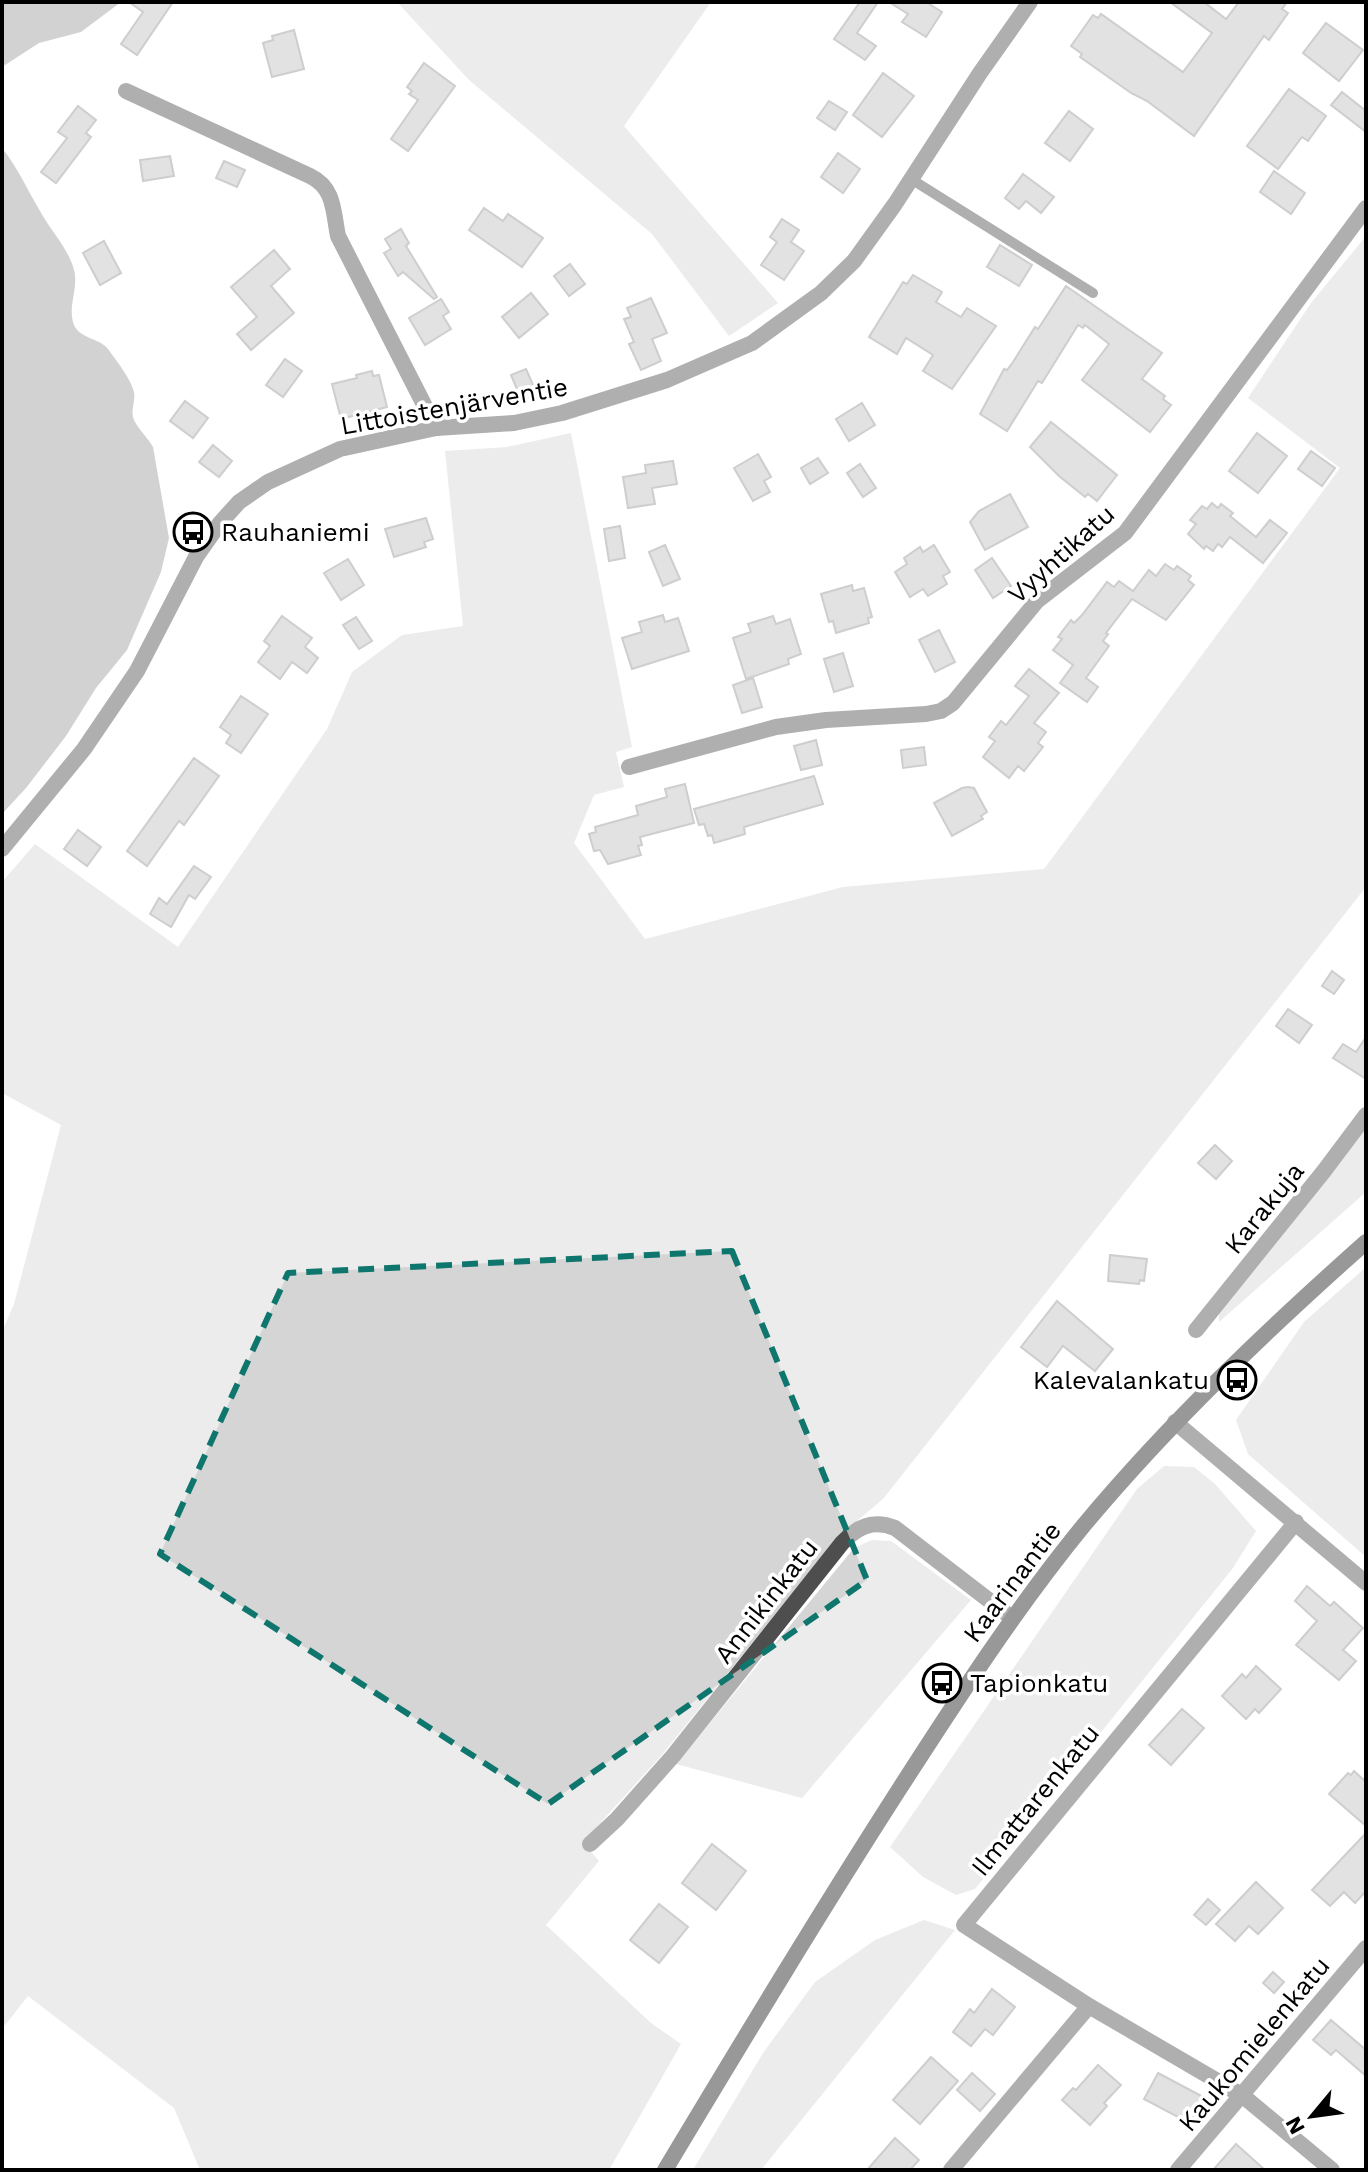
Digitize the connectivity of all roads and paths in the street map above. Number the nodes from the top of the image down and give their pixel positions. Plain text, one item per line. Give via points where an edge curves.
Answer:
1 (1030, 2) edge
2 (126, 91) dead end
3 (911, 179) junction
4 (1366, 208) edge
5 (1093, 293) dead end
6 (436, 428) junction
7 (629, 767) dead end
8 (2, 849) edge
9 (1366, 1115) edge
10 (1366, 1242) edge
11 (1196, 1330) dead end
12 (1175, 1422) junction
13 (1296, 1522) junction
14 (1366, 1583) edge
15 (1012, 1618) junction
16 (590, 1844) dead end
17 (1366, 1948) edge
18 (1089, 2006) junction
19 (1243, 2096) junction
20 (665, 2170) edge
21 (951, 2170) edge
22 (1178, 2170) edge
23 (1332, 2170) edge

1 - 3 street, Littoistenjärventie
2 - 6 street via 325,185 338,236
3 - 5 lane
3 - 6 street, Littoistenjärventie via 854,261 821,293 752,343 667,380 562,413 514,423
4 - 7 street, Vyyhtikatu via 1125,533 1050,588 953,703 926,714 776,727
6 - 8 street, Littoistenjärventie via 340,449 268,482 239,502 196,557 137,671 84,749
9 - 11 street, Karakuja
10 - 12 main road, Kaarinantie
12 - 13 street
12 - 15 main road, Kaarinantie
13 - 14 street
13 - 18 street, Ilmattarenkatu via 964,1925
15 - 16 street, Annikinkatu via 895,1528 872,1523 861,1528 842,1543 673,1756
15 - 20 main road, Kaarinantie via 825,1904
17 - 19 street, Kaukomielenkatu
18 - 19 street
18 - 21 street
19 - 22 street, Kaukomielenkatu
19 - 23 street

